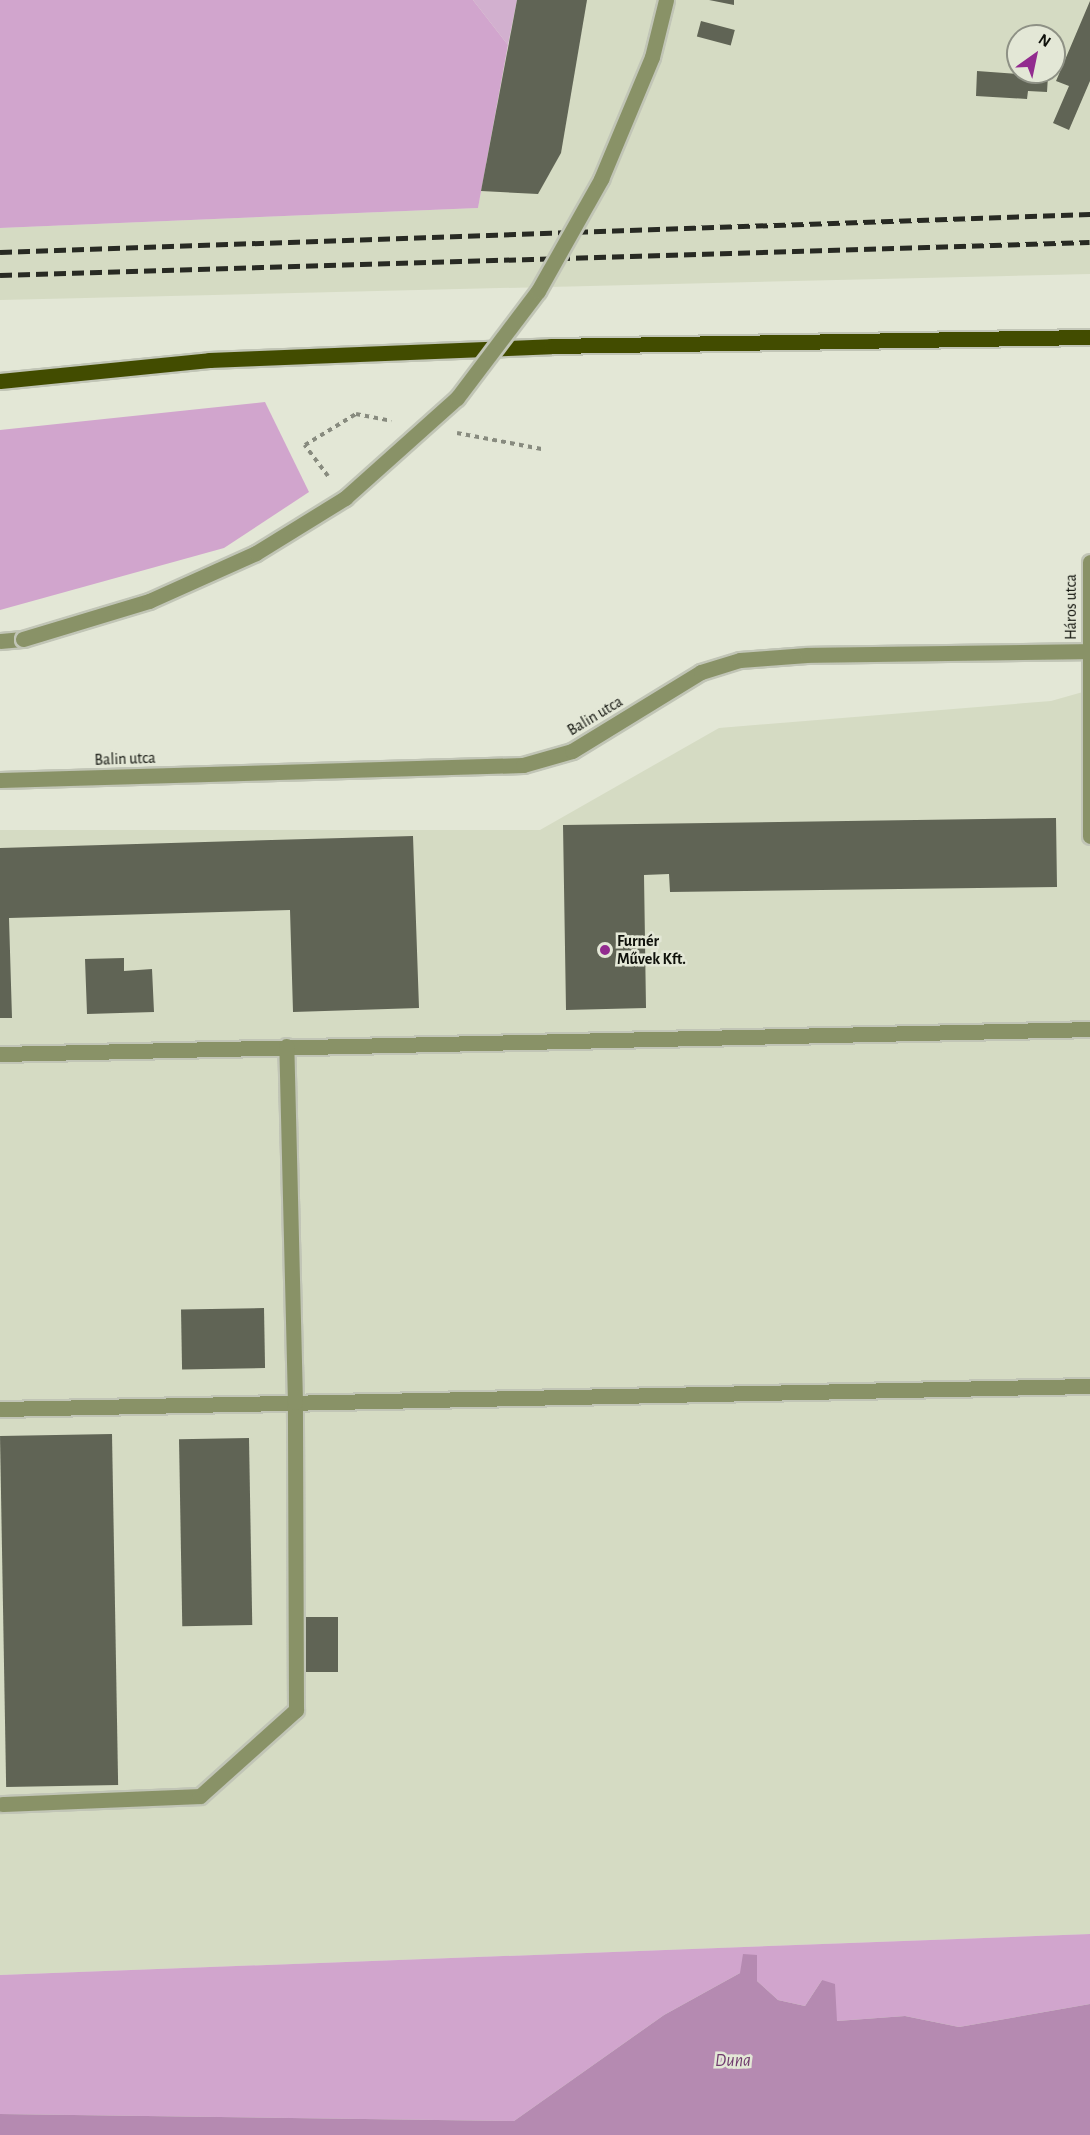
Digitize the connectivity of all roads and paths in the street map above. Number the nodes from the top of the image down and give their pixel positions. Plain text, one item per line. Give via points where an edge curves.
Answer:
1 (666, 0) edge
2 (1090, 337) edge
3 (0, 381) edge
4 (402, 423) dead end
5 (449, 432) dead end
6 (542, 449) dead end
7 (345, 498) junction
8 (1089, 571) edge
9 (0, 642) edge
10 (1089, 651) edge
11 (0, 780) edge
12 (1090, 836) edge
13 (1090, 1029) edge
14 (286, 1046) junction
15 (0, 1054) edge
16 (1090, 1386) edge
17 (295, 1402) junction
18 (0, 1409) edge
19 (2, 1804) dead end

1 - 7 street, bridge via 652,57 601,179 538,291 457,398
2 - 3 main road via 539,346 209,360
4 - 7 path via 356,414 305,445
5 - 6 path
7 - 9 street, bridge via 256,553 149,601 23,639
8 - 10 street, Háros utca
10 - 11 street, Balin utca via 807,655 740,660 701,672 573,751 523,765
10 - 12 street, Háros utca
13 - 14 street
14 - 15 street
14 - 17 street
16 - 17 street
17 - 18 street
17 - 19 street via 296,1710 200,1796

